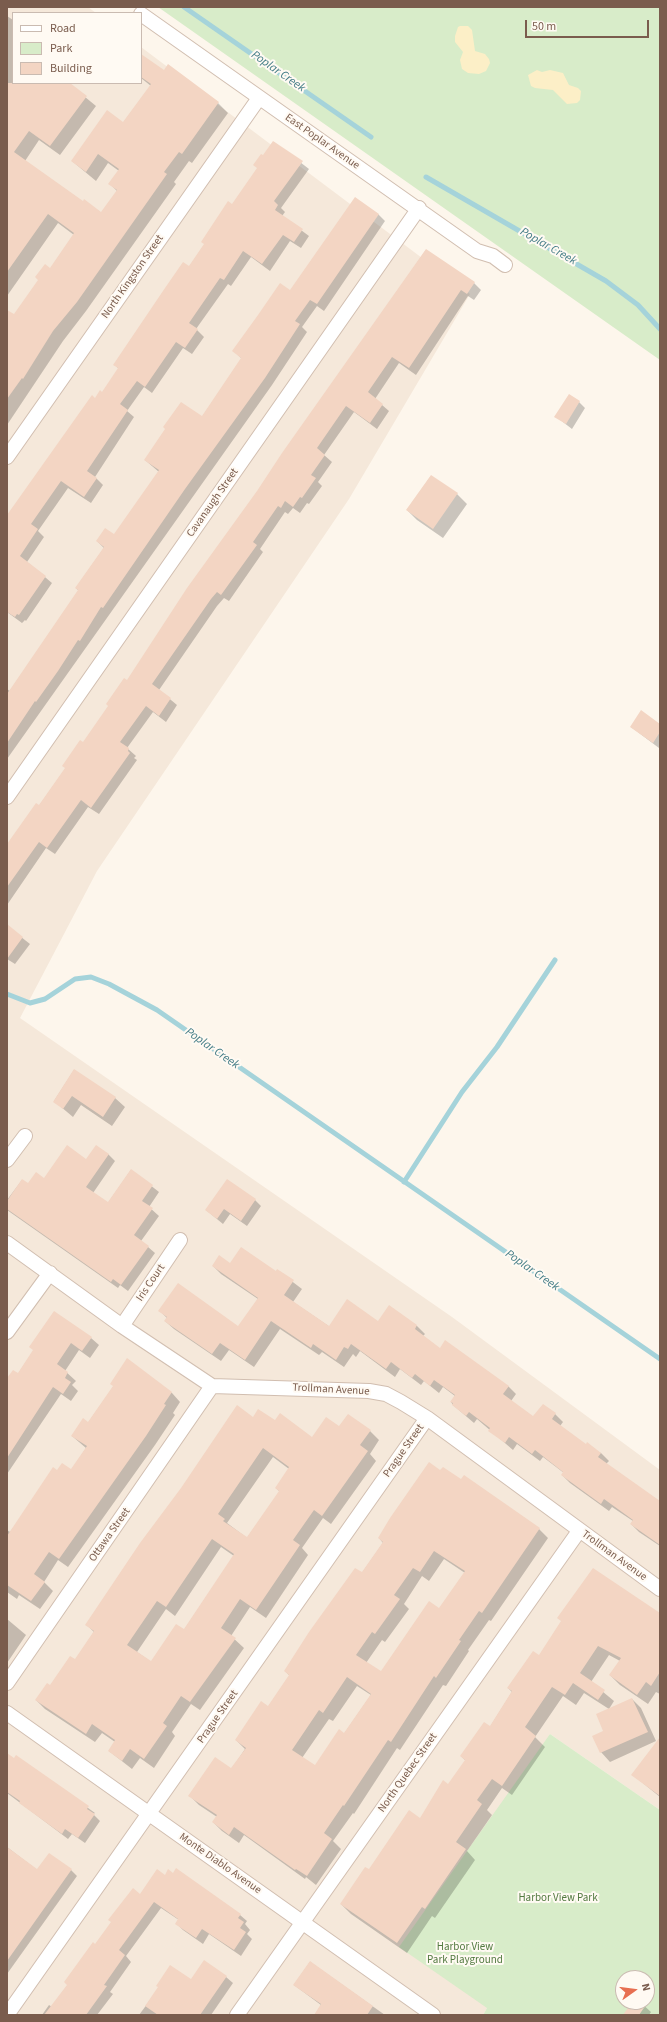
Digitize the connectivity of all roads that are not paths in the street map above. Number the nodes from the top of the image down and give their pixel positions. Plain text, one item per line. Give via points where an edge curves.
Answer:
1 (142, 14) edge
2 (259, 98) junction
3 (419, 208) junction
4 (505, 265) dead end
5 (7, 457) edge
6 (7, 797) edge
7 (25, 1136) dead end
8 (7, 1160) edge
9 (180, 1240) dead end
10 (7, 1243) edge
11 (50, 1273) junction
12 (122, 1326) junction
13 (7, 1332) edge
14 (212, 1386) junction
15 (427, 1418) junction
16 (579, 1531) junction
17 (660, 1589) edge
18 (7, 1684) edge
19 (7, 1713) edge
20 (150, 1814) junction
21 (302, 1923) junction
22 (7, 2015) edge
23 (237, 2015) edge
24 (433, 2015) edge

1 - 2 street, East Poplar Avenue
2 - 3 street, East Poplar Avenue
2 - 5 street, North Kingston Street
3 - 4 street, East Poplar Avenue via 477,251 493,256
3 - 6 street, Cavanaugh Street
7 - 8 street
9 - 12 street, Iris Court
10 - 11 street
11 - 12 street
11 - 13 street
12 - 14 street
14 - 15 street, Trollman Avenue via 369,1391 386,1394
14 - 18 street, Ottawa Street
15 - 16 street, Trollman Avenue
15 - 20 street, Prague Street
16 - 17 street, Trollman Avenue
16 - 21 street, North Quebec Street
19 - 20 street, Monte Diablo Avenue
20 - 21 street, Monte Diablo Avenue
20 - 22 street, Prague Street
21 - 23 street, North Quebec Street
21 - 24 street, Monte Diablo Avenue

